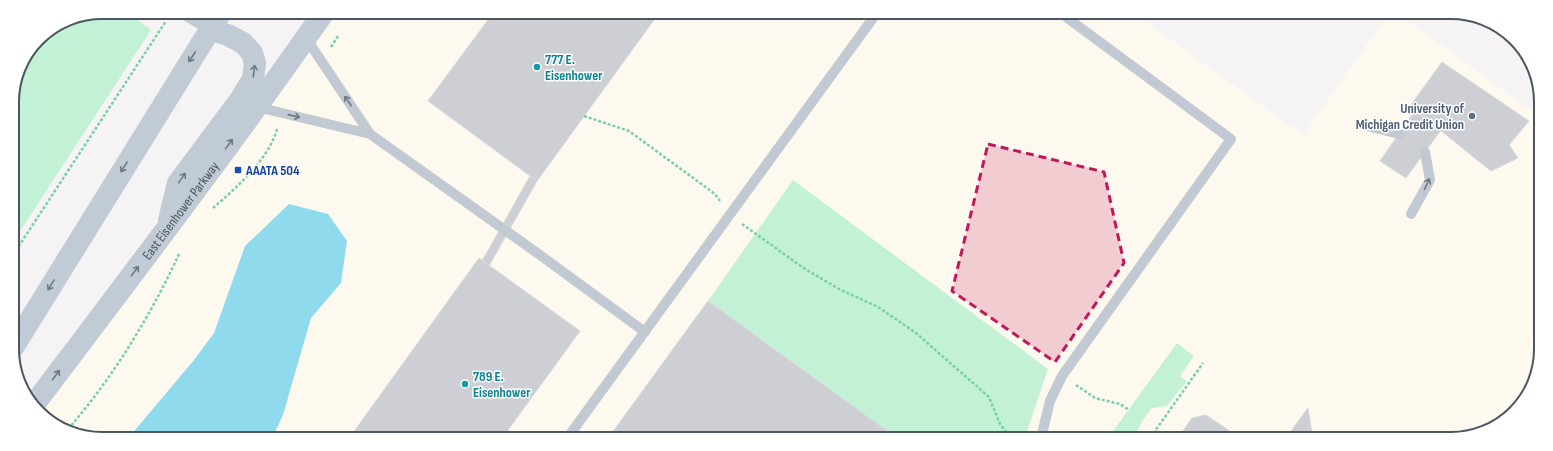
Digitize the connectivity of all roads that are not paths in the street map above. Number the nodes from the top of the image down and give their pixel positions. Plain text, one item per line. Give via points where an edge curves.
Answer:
1 (319, 19) edge
2 (872, 19) edge
3 (1069, 19) edge
4 (215, 21) edge
5 (306, 38) junction
6 (257, 107) junction
7 (1367, 126) dead end
8 (370, 134) junction
9 (1400, 134) dead end
10 (1425, 152) dead end
11 (1411, 214) dead end
12 (167, 229) junction
13 (645, 332) junction
14 (19, 338) edge
15 (37, 401) edge
16 (572, 432) edge
17 (1042, 432) edge

1 - 5 main road, East Eisenhower Parkway
2 - 13 lane
3 - 17 lane via 1231,138 1062,376 1050,401
12 -> 4 main road via 178,183 253,79 255,63 252,53 243,42 228,35
4 -> 14 main road
5 - 6 main road, East Eisenhower Parkway
8 -> 5 lane
6 -> 8 lane
12 -> 6 main road, East Eisenhower Parkway
7 - 9 lane
8 - 13 lane
11 -> 10 lane via 1430,180
15 -> 12 main road, East Eisenhower Parkway
13 - 16 lane

